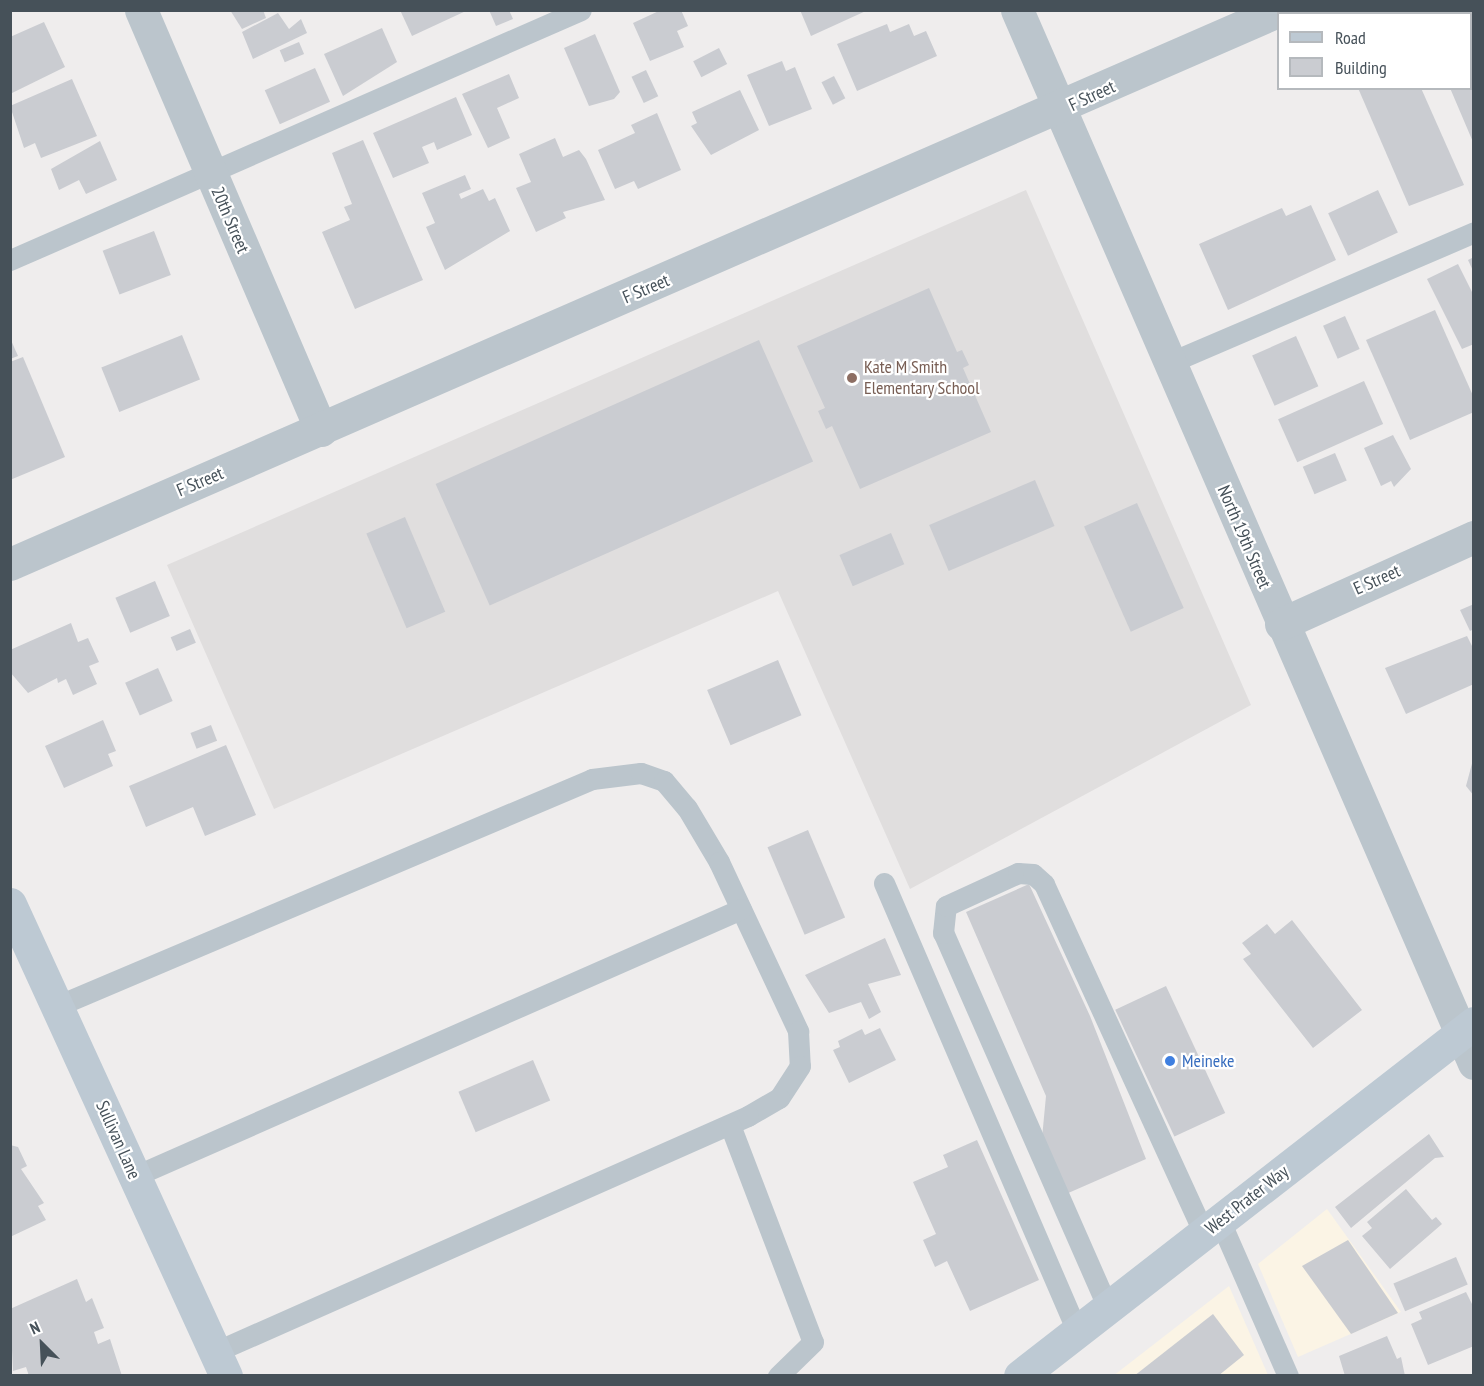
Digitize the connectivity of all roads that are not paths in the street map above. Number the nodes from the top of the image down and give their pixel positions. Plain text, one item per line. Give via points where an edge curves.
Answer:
1 (141, 10) edge
2 (581, 10) edge
3 (1017, 10) edge
4 (1280, 10) edge
5 (1060, 111) junction
6 (209, 172) junction
7 (1473, 232) edge
8 (10, 260) edge
9 (1169, 363) junction
10 (321, 430) junction
11 (1473, 537) edge
12 (10, 564) edge
13 (1281, 624) junction
14 (884, 883) dead end
15 (10, 904) edge
16 (741, 909) junction
17 (57, 1006) junction
18 (1467, 1028) edge
19 (1473, 1063) edge
20 (730, 1125) junction
21 (135, 1176) junction
22 (1212, 1227) junction
23 (1108, 1308) junction
24 (1077, 1332) junction
25 (221, 1364) edge
26 (778, 1376) edge
27 (1020, 1376) edge
28 (1288, 1376) edge

1 - 6 street, 20th Street
2 - 6 lane
3 - 5 street, North 19th Street
4 - 5 street, F Street
5 - 9 street, North 19th Street
5 - 10 street, F Street
6 - 8 lane
6 - 10 street, 20th Street
7 - 9 lane
9 - 13 street, North 19th Street
10 - 12 street, F Street
11 - 13 street, E Street
13 - 18 street, North 19th Street
14 - 24 lane
15 - 17 main road, Sullivan Lane
16 - 17 lane via 713,853 664,780 641,773 592,779
16 - 20 lane via 798,1030 800,1066 779,1098
16 - 21 lane
17 - 21 main road, Sullivan Lane
18 - 19 street, North 19th Street
18 - 22 main road, West Prater Way
20 - 25 lane
20 - 26 lane via 813,1342
21 - 25 main road, Sullivan Lane
22 - 23 main road, West Prater Way
22 - 23 lane via 1044,884 1033,874 1018,873 946,906 943,933
22 - 28 lane
23 - 24 main road, West Prater Way
24 - 27 main road, West Prater Way

